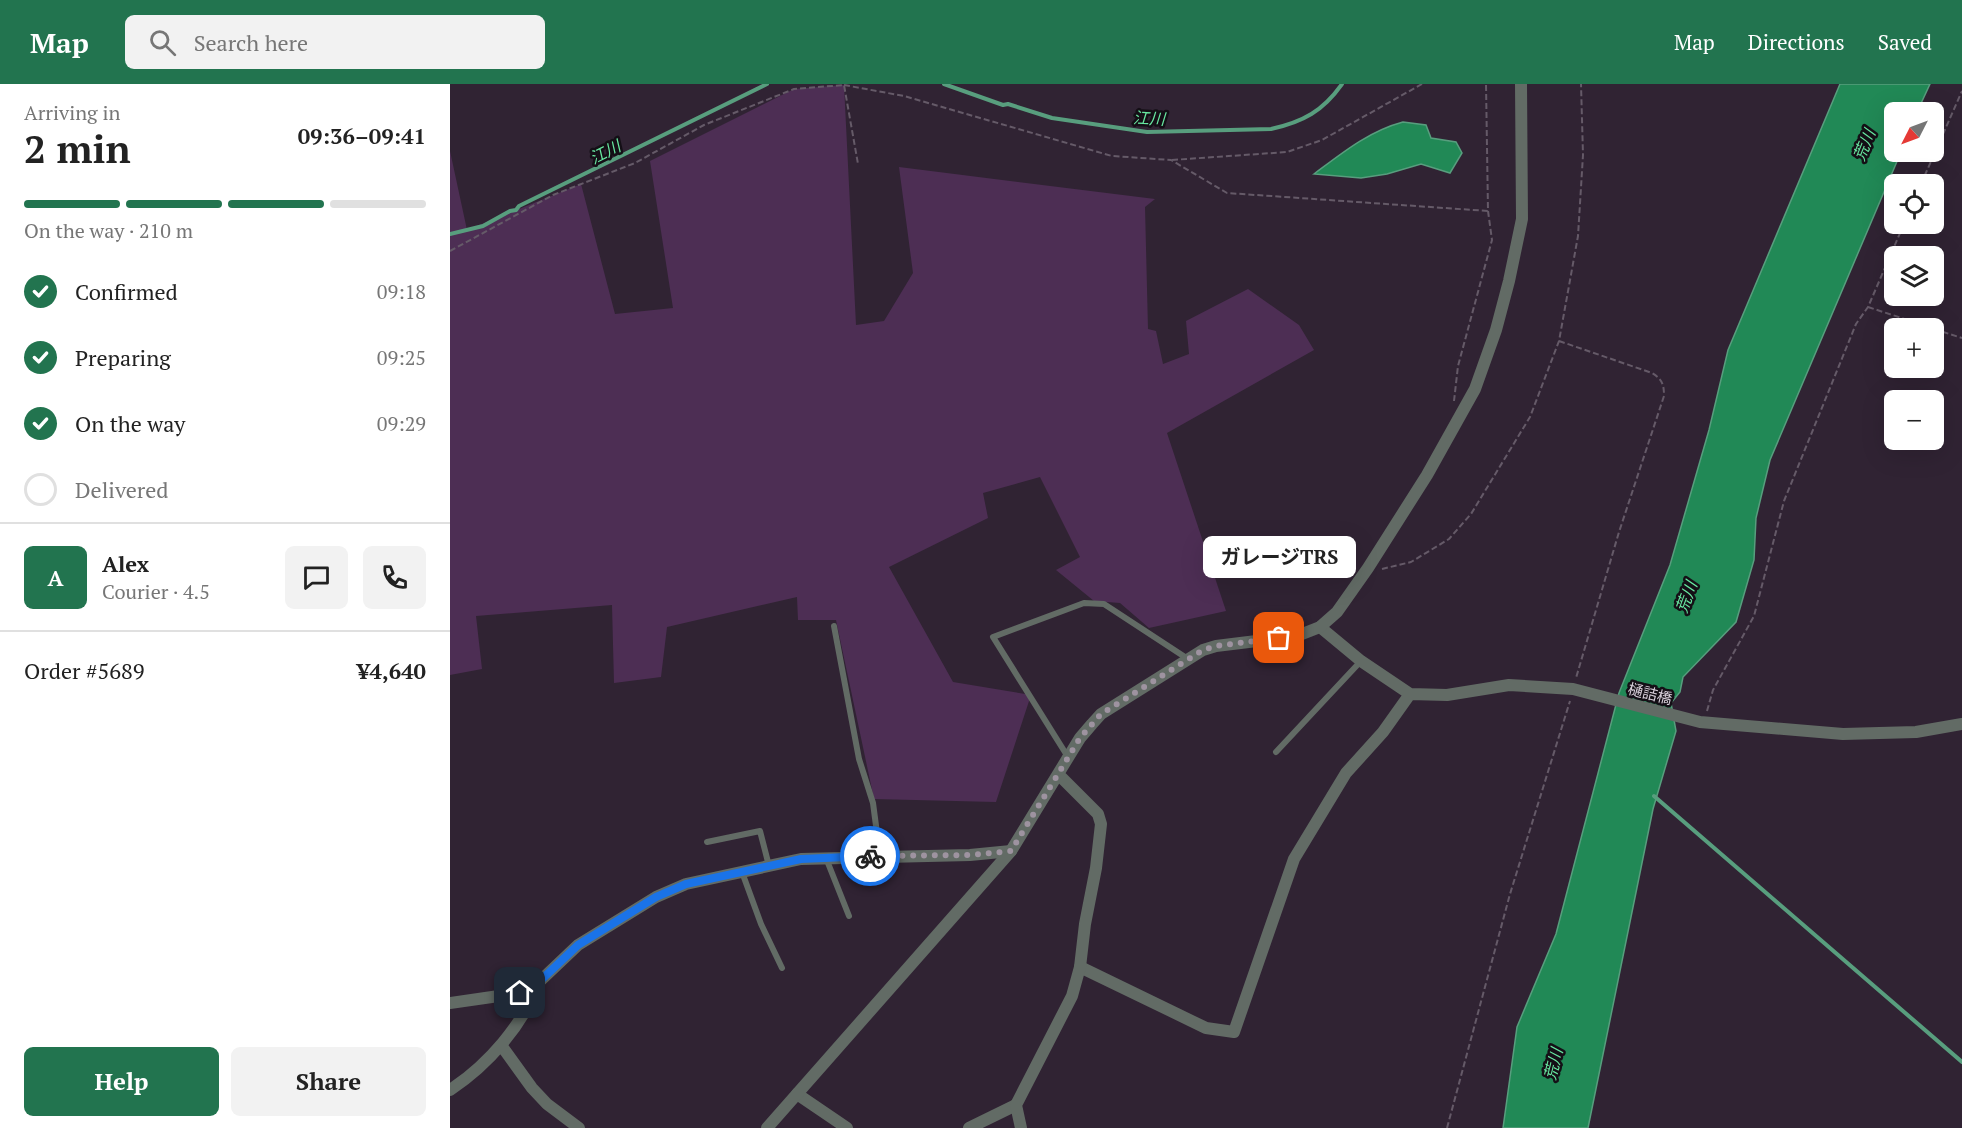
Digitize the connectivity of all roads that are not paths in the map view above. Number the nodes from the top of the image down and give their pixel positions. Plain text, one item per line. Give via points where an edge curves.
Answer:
1 (1521, 84) edge
2 (834, 626) dead end
3 (1320, 627) junction
4 (1188, 659) junction
5 (1361, 661) junction
6 (1410, 694) junction
7 (1962, 724) edge
8 (1276, 752) dead end
9 (1068, 757) junction
10 (1058, 774) junction
11 (706, 842) dead end
12 (1011, 851) junction
13 (826, 856) junction
14 (880, 856) junction
15 (769, 866) junction
16 (742, 872) junction
17 (849, 916) dead end
18 (1080, 966) junction
19 (782, 968) dead end
20 (539, 982) junction
21 (450, 1003) edge
22 (501, 1045) junction
23 (450, 1090) edge
24 (797, 1094) junction
25 (1016, 1105) junction
26 (579, 1128) edge
27 (767, 1128) edge
28 (847, 1128) edge
29 (969, 1128) edge
30 (1021, 1128) edge

1 - 3 street via 1522,219 1496,330 1475,389 1427,475 1368,567 1337,612
2 - 14 lane via 859,759 873,802
3 - 4 street via 1298,636 1216,646
3 - 5 street
4 - 9 street via 1101,714
4 - 9 lane via 1104,604 1084,603 993,637
5 - 6 street
5 - 8 lane
6 - 7 street, 樋詰橋 via 1447,694 1509,685 1573,689 1702,722 1843,734 1916,732
6 - 18 street via 1346,773 1294,859 1234,1032 1206,1028
9 - 10 street
10 - 12 street
10 - 18 street via 1098,814 1101,824
11 - 15 lane via 760,831
12 - 14 street
12 - 24 street
13 - 14 street
13 - 15 street
13 - 17 lane
15 - 16 street
16 - 19 lane
16 - 20 street via 686,884 656,897 578,945
18 - 25 street via 1072,996
20 - 21 street via 520,993
20 - 22 street
22 - 23 street
22 - 26 street via 547,1104
24 - 27 street
24 - 28 street
25 - 29 street
25 - 30 street

